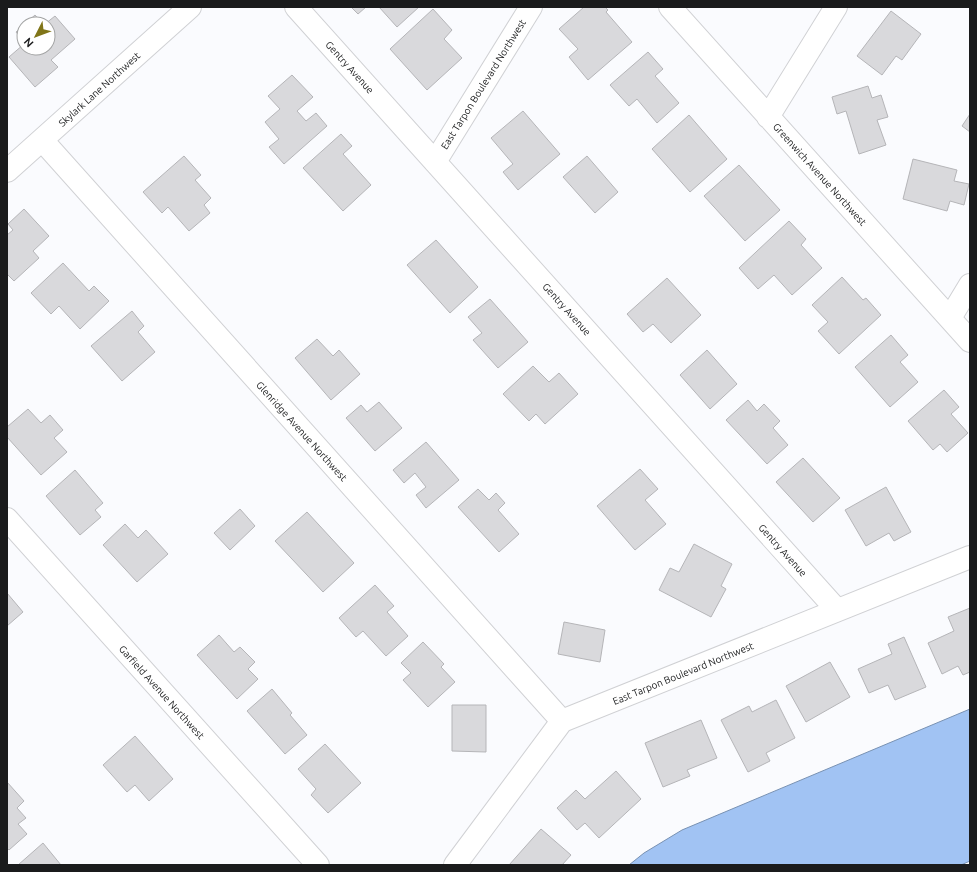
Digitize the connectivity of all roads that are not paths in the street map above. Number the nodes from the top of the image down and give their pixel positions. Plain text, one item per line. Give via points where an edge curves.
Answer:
1 (190, 7) edge
2 (296, 7) edge
3 (531, 7) edge
4 (670, 7) edge
5 (836, 7) edge
6 (768, 117) junction
7 (42, 140) junction
8 (435, 162) junction
9 (7, 171) edge
10 (970, 285) edge
11 (950, 318) junction
12 (970, 341) edge
13 (7, 519) edge
14 (970, 557) edge
15 (837, 610) junction
16 (562, 721) junction
17 (318, 865) edge
18 (455, 865) edge

1 - 7 street, Skylark Lane Northwest
2 - 8 street, Gentry Avenue
3 - 8 street, East Tarpon Boulevard Northwest
4 - 6 street, Greenwich Avenue Northwest
5 - 6 street
6 - 11 street, Greenwich Avenue Northwest
7 - 9 street, Skylark Lane Northwest
7 - 16 street, Glenridge Avenue Northwest
8 - 15 street, Gentry Avenue
10 - 11 street
11 - 12 street, Greenwich Avenue Northwest
13 - 17 street, Garfield Avenue Northwest
14 - 15 street, East Tarpon Boulevard Northwest
15 - 16 street, East Tarpon Boulevard Northwest
16 - 18 street

